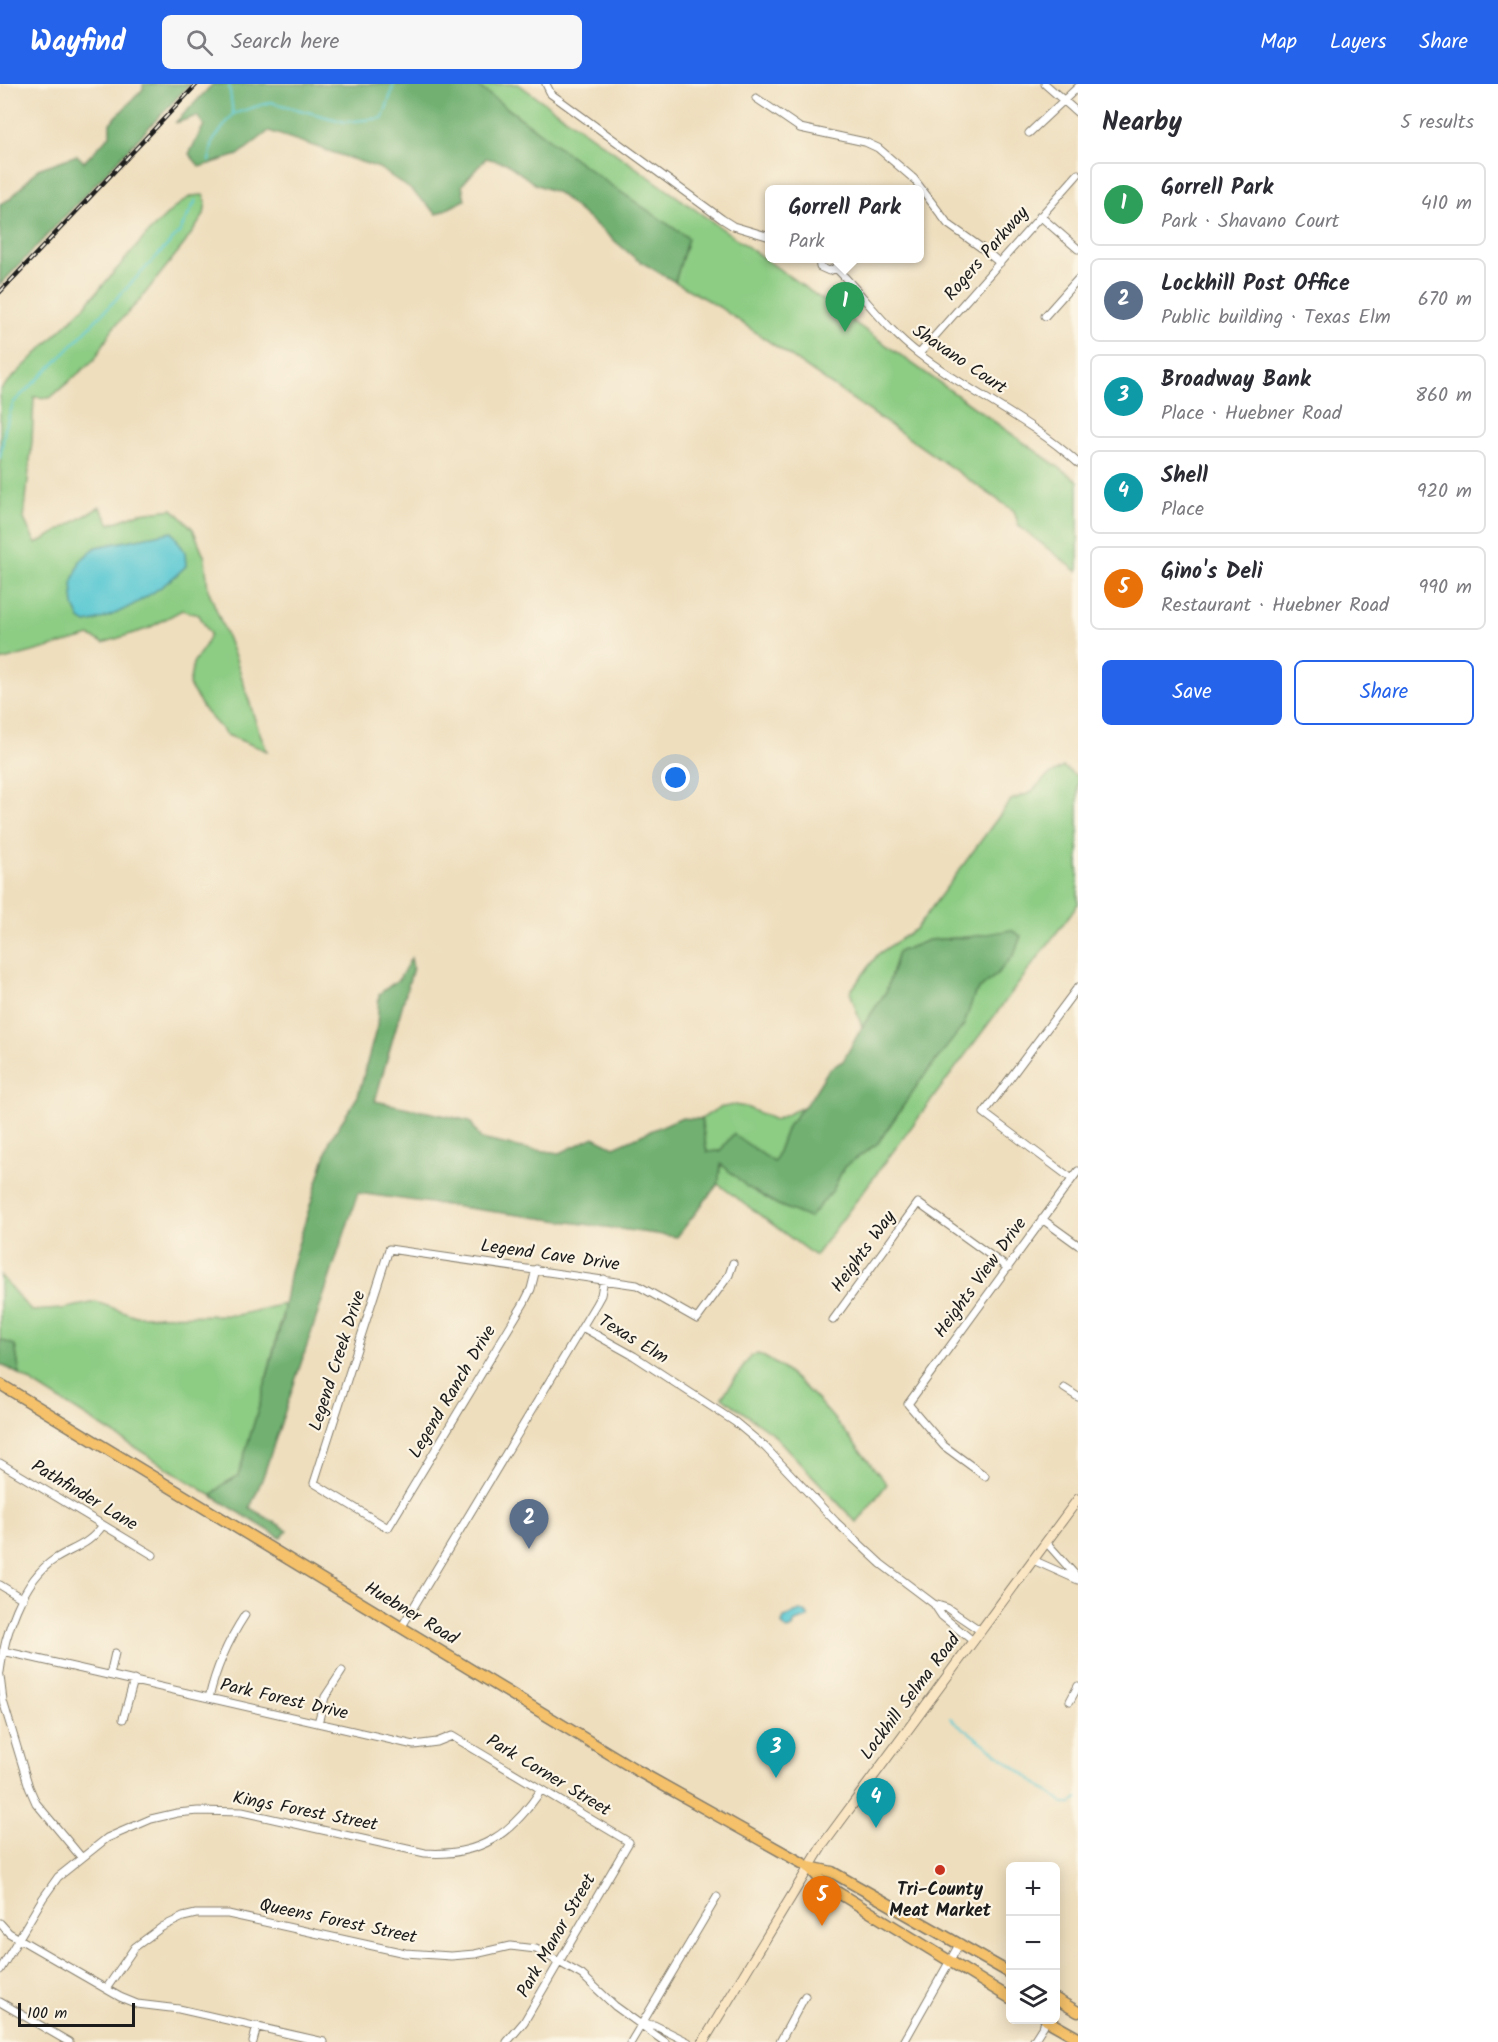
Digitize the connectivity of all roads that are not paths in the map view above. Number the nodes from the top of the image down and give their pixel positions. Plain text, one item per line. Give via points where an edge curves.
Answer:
1 (546, 84) edge
2 (1046, 84) edge
3 (1078, 87) edge
4 (756, 98) dead end
5 (1063, 99) junction
6 (1078, 113) edge
7 (1029, 133) dead end
8 (1078, 174) edge
9 (919, 185) edge
10 (924, 192) edge
11 (1040, 216) junction
12 (765, 236) edge
13 (1078, 249) edge
14 (819, 263) edge
15 (836, 263) edge
16 (1000, 263) junction
17 (836, 268) junction
18 (1078, 279) edge
19 (1045, 316) dead end
20 (919, 354) junction
21 (1078, 463) edge
22 (1078, 987) edge
23 (1078, 1171) edge
24 (1072, 1179) junction
25 (1042, 1219) junction
26 (1078, 1245) edge
27 (389, 1249) joint
28 (733, 1263) dead end
29 (1008, 1268) junction
30 (536, 1269) junction
31 (604, 1280) junction
32 (833, 1320) dead end
33 (582, 1327) junction
34 (0, 1384) edge
35 (1064, 1388) dead end
36 (1078, 1397) edge
37 (0, 1463) edge
38 (985, 1476) dead end
39 (1078, 1498) edge
40 (103, 1525) junction
41 (388, 1528) joint
42 (1046, 1542) junction
43 (153, 1555) dead end
44 (1033, 1560) junction
45 (1078, 1579) edge
46 (0, 1585) edge
47 (23, 1599) junction
48 (934, 1604) junction
49 (245, 1615) dead end
50 (401, 1628) junction
51 (981, 1631) junction
52 (973, 1641) junction
53 (3, 1651) junction
54 (115, 1653) dead end
55 (342, 1671) dead end
56 (0, 1674) edge
57 (110, 1675) junction
58 (134, 1680) junction
59 (1078, 1686) edge
60 (209, 1698) junction
61 (1070, 1701) dead end
62 (123, 1719) dead end
63 (318, 1723) junction
64 (452, 1736) joint
65 (541, 1790) junction
66 (629, 1842) joint
67 (81, 1857) junction
68 (809, 1867) junction
69 (717, 1897) dead end
70 (0, 1923) edge
71 (18, 1938) junction
72 (960, 1943) junction
73 (559, 1961) junction
74 (950, 1962) junction
75 (0, 1970) edge
76 (1007, 1970) edge
77 (106, 1989) junction
78 (1006, 1995) edge
79 (805, 1996) dead end
80 (1060, 2001) edge
81 (0, 2002) edge
82 (1078, 2012) edge
83 (642, 2024) junction
84 (1044, 2024) edge
85 (1054, 2024) edge
86 (257, 2026) junction
87 (1078, 2038) edge
88 (69, 2042) edge
89 (253, 2042) edge
90 (324, 2042) edge
91 (507, 2042) edge
92 (631, 2042) edge
93 (665, 2042) edge
94 (688, 2042) edge
95 (703, 2042) edge
96 (780, 2042) edge
97 (904, 2042) edge
98 (1033, 2042) edge

1 - 12 street via 551,94 722,219
2 - 5 street
3 - 5 street
4 - 9 street via 800,128 878,148
5 - 6 street
5 - 7 street
8 - 11 street, Rogers Parkway
10 - 16 street via 948,225
11 - 13 street
11 - 16 street, Rogers Parkway
14 - 17 street, Shavano Court via 823,269
15 - 17 street
16 - 20 street, Rogers Parkway
17 - 20 street, Shavano Court via 885,326
18 - 19 street
20 - 21 street, Shavano Court via 1046,436
22 - 24 street via 984,1113
23 - 24 street, Heights View Drive
24 - 25 street, Heights View Drive
25 - 26 street
25 - 29 street, Heights View Drive
27 - 30 street, Legend Cave Drive
27 - 41 street, Legend Creek Drive via 314,1483
28 - 31 street, Legend Cave Drive via 729,1275 697,1319 637,1285
29 - 32 street, Heights Way via 918,1203
29 - 38 street, Heights View Drive via 908,1404 945,1446
30 - 31 street, Legend Cave Drive
30 - 41 street, Legend Ranch Drive via 524,1303
31 - 33 street via 601,1295
33 - 48 street, Texas Elm via 735,1422 881,1564
33 - 50 street, Texas Elm
34 - 50 main road, Huebner Road
35 - 36 street
37 - 40 street, Pathfinder Lane
39 - 42 main road, Lockhill Selma Road
40 - 43 street, Pathfinder Lane
40 - 47 street via 91,1539 45,1566
42 - 44 main road, Lockhill Selma Road
42 - 45 street
44 - 45 street
44 - 51 main road, Lockhill Selma Road
46 - 47 street
47 - 53 street via 9,1626
48 - 51 street, Texas Elm via 947,1608
48 - 52 street, Texas Elm via 942,1616
49 - 60 street via 222,1655
50 - 68 main road, Huebner Road via 638,1771
51 - 52 main road, Lockhill Selma Road
52 - 68 main road, Lockhill Selma Road
53 - 56 street
53 - 57 street, Park Forest Drive
54 - 57 street
55 - 63 street via 325,1697
56 - 67 street via 3,1701 32,1795
57 - 58 street, Park Forest Drive
58 - 60 street, Park Forest Drive
58 - 62 street
59 - 61 street
60 - 63 street, Park Forest Drive
63 - 64 street, Park Forest Drive via 414,1745
64 - 65 street, Park Corner Street
65 - 66 street, Park Corner Street
65 - 67 street, Kings Forest Street via 512,1827 482,1845 460,1852 424,1852 263,1815 220,1810 177,1813 141,1822 106,1838
66 - 73 street, Park Manor Street
67 - 71 street, Kings Forest Street via 58,1877
68 - 72 main road, Huebner Road via 832,1872
68 - 74 main road, Huebner Road via 824,1884
68 - 95 main road, Lockhill Selma Road
69 - 83 street
70 - 71 street
71 - 75 street, Kings Forest Street
71 - 77 street
72 - 74 street
72 - 76 main road, Huebner Road
73 - 77 street, Queens Forest Street via 520,1946 451,1956 405,1953 239,1916 196,1914 143,1939
73 - 83 street, Queens Forest Street
73 - 91 street, Park Manor Street via 524,2022
74 - 78 main road, Huebner Road
74 - 97 street
77 - 86 street via 137,2004 178,2008
79 - 96 street
80 - 82 main road
81 - 88 street
83 - 92 street
83 - 93 street, Queens Forest Street
83 - 94 street, Queens Forest Street via 654,2025
84 - 98 street
85 - 87 main road
86 - 89 street
86 - 90 street

